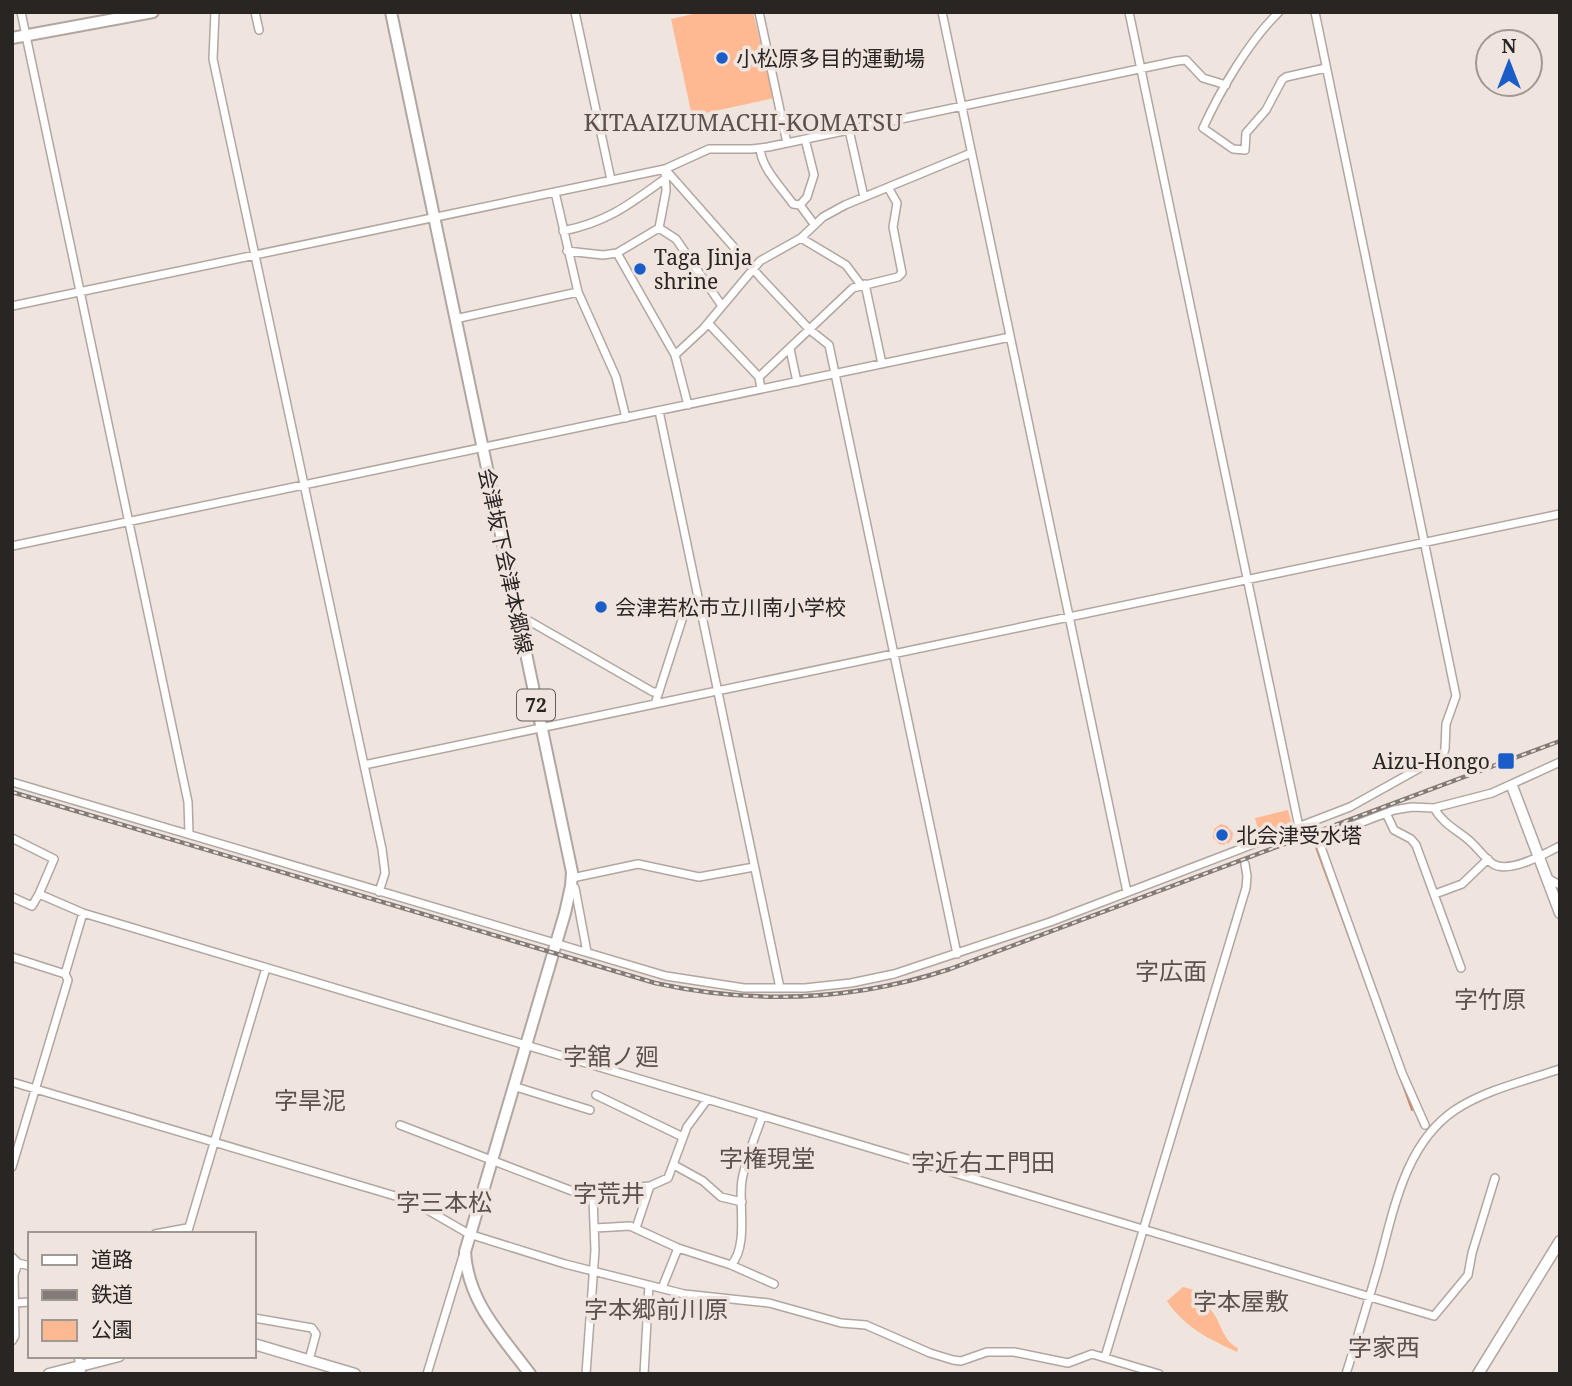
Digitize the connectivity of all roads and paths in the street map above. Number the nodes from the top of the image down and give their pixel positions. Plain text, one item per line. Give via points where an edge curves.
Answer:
1 (21, 12) edge
2 (153, 12) edge
3 (215, 12) edge
4 (255, 12) edge
5 (391, 12) edge
6 (575, 12) edge
7 (759, 12) edge
8 (942, 12) edge
9 (1129, 12) edge
10 (1279, 12) edge
11 (1315, 12) edge
12 (259, 30) dead end
13 (26, 35) junction
14 (12, 38) edge
15 (1140, 68) junction
16 (1325, 68) junction
17 (1226, 85) junction
18 (962, 106) junction
19 (849, 130) junction
20 (805, 139) junction
21 (787, 143) junction
22 (760, 148) junction
23 (971, 153) junction
24 (665, 169) junction
25 (666, 178) junction
26 (611, 180) junction
27 (889, 189) junction
28 (555, 192) junction
29 (864, 197) junction
30 (800, 205) junction
31 (433, 217) junction
32 (814, 224) junction
33 (659, 228) junction
34 (564, 231) junction
35 (801, 238) junction
36 (567, 251) junction
37 (617, 253) junction
38 (256, 255) junction
39 (753, 269) junction
40 (863, 285) junction
41 (80, 292) junction
42 (578, 292) junction
43 (12, 306) edge
44 (723, 306) junction
45 (455, 319) junction
46 (709, 323) junction
47 (810, 330) junction
48 (1010, 337) junction
49 (790, 349) junction
50 (675, 355) junction
51 (881, 364) junction
52 (835, 374) junction
53 (759, 377) junction
54 (797, 382) junction
55 (761, 389) junction
56 (688, 405) junction
57 (659, 411) junction
58 (626, 418) junction
59 (482, 448) junction
60 (306, 485) junction
61 (1560, 514) edge
62 (129, 522) junction
63 (1424, 543) junction
64 (12, 547) edge
65 (1247, 579) junction
66 (698, 599) junction
67 (517, 614) junction
68 (1069, 617) junction
69 (894, 654) junction
70 (718, 691) junction
71 (659, 692) junction
72 (655, 704) junction
73 (541, 728) junction
74 (1560, 762) edge
75 (365, 765) junction
76 (12, 782) edge
77 (1512, 786) junction
78 (1434, 808) junction
79 (1385, 813) junction
80 (1298, 827) junction
81 (189, 834) junction
82 (12, 838) edge
83 (1560, 846) edge
84 (1539, 857) junction
85 (1488, 859) junction
86 (1245, 864) dead end
87 (754, 867) junction
88 (1547, 878) junction
89 (572, 881) junction
90 (1560, 885) edge
91 (379, 892) junction
92 (1127, 892) junction
93 (39, 894) junction
94 (1435, 894) junction
95 (12, 897) edge
96 (83, 913) junction
97 (1560, 914) edge
98 (555, 944) junction
99 (587, 952) junction
100 (957, 954) junction
101 (12, 957) edge
102 (266, 968) junction
103 (1461, 968) dead end
104 (65, 974) junction
105 (780, 988) junction
106 (525, 1046) junction
107 (1560, 1069) edge
108 (12, 1082) edge
109 (513, 1086) junction
110 (36, 1089) junction
111 (596, 1095) dead end
112 (707, 1100) junction
113 (590, 1110) dead end
114 (762, 1116) junction
115 (400, 1125) dead end
116 (1425, 1125) dead end
117 (682, 1138) junction
118 (213, 1142) junction
119 (490, 1161) junction
120 (674, 1165) junction
121 (12, 1167) edge
122 (1495, 1178) dead end
123 (650, 1186) junction
124 (593, 1201) junction
125 (742, 1202) junction
126 (595, 1228) junction
127 (636, 1228) junction
128 (1143, 1230) junction
129 (187, 1231) edge
130 (469, 1234) junction
131 (1560, 1241) edge
132 (678, 1248) junction
133 (465, 1252) junction
134 (15, 1260) edge
135 (731, 1265) junction
136 (593, 1271) junction
137 (774, 1284) dead end
138 (649, 1285) junction
139 (662, 1288) junction
140 (1369, 1298) junction
141 (14, 1306) edge
142 (256, 1318) edge
143 (12, 1341) edge
144 (256, 1345) edge
145 (1105, 1357) junction
146 (110, 1358) edge
147 (309, 1360) junction
148 (80, 1365) edge
149 (1132, 1369) edge
150 (49, 1374) edge
151 (355, 1374) edge
152 (427, 1374) edge
153 (530, 1374) edge
154 (586, 1374) edge
155 (644, 1374) edge
156 (1159, 1374) edge
157 (1346, 1374) edge
158 (1478, 1374) edge

1 - 13 street
2 - 13 main road
3 - 38 street via 213,59
4 - 12 street
5 - 31 main road, 会津坂下会津本郷線 / 72
6 - 26 street
7 - 21 street
8 - 18 street
9 - 15 street
10 - 17 street
11 - 16 street
13 - 14 main road
13 - 41 street
15 - 17 street via 1186,60 1203,78
15 - 18 street
15 - 65 street
16 - 17 street via 1282,80 1266,110 1245,133 1245,150 1233,149 1203,128
16 - 63 street
18 - 19 street
18 - 23 street
19 - 20 street
19 - 29 street
20 - 21 street
20 - 30 street via 814,175
21 - 22 street
22 - 24 street via 709,149
22 - 30 street via 765,165 793,204
23 - 27 street
23 - 48 street
24 - 25 street
24 - 26 street
24 - 39 street
25 - 33 street
25 - 34 street via 608,218
26 - 28 street
27 - 29 street
27 - 40 street via 897,203 893,227 902,273
28 - 31 street
28 - 34 street
29 - 32 street
30 - 32 street
31 - 38 street
31 - 45 main road, 会津坂下会津本郷線 / 72
32 - 35 street
33 - 37 street
33 - 44 street via 676,239
34 - 36 street
35 - 39 street
35 - 40 street via 846,265
36 - 37 street
36 - 42 street
37 - 50 street
38 - 41 street
38 - 60 street
39 - 44 street
39 - 47 street
40 - 47 street via 848,292
40 - 51 street
41 - 43 street
41 - 62 street
42 - 45 street
42 - 58 street via 616,377
44 - 46 street
45 - 59 main road, 会津坂下会津本郷線 / 72
46 - 50 street
46 - 53 street
47 - 49 street
47 - 52 street via 828,345
48 - 51 street
48 - 68 street
49 - 53 street
49 - 54 street
50 - 56 street
51 - 52 street
52 - 54 street
52 - 69 street
53 - 55 street
54 - 55 street
55 - 56 street
56 - 57 street
57 - 58 street
57 - 66 street
58 - 59 street
59 - 60 street
59 - 67 main road, 会津坂下会津本郷線 / 72
60 - 62 street
60 - 75 street
61 - 63 street
62 - 64 street
62 - 81 street via 188,802
63 - 65 street
63 - 80 street via 1456,696 1446,723 1443,755 1370,797
65 - 68 street
65 - 80 street
66 - 70 street
66 - 71 street via 688,601
67 - 71 street
67 - 73 main road, 会津坂下会津本郷線 / 72
68 - 69 street
68 - 92 street
69 - 70 street
69 - 100 street
70 - 72 street
70 - 87 street
71 - 72 street
72 - 73 street
73 - 75 street
73 - 89 main road, 会津坂下会津本郷線 / 72
74 - 77 street
75 - 91 street via 385,866
76 - 81 street
77 - 78 street
77 - 84 main road
78 - 79 street
78 - 85 street
79 - 94 street via 1394,830 1416,845
79 - 116 street via 1318,839
80 - 92 street
81 - 91 street
82 - 93 street via 54,859
83 - 84 street
84 - 85 street via 1507,867
84 - 88 main road
85 - 94 street via 1462,884
86 - 128 street via 1247,885
87 - 89 street via 706,877 638,864
87 - 105 street
88 - 90 street
88 - 97 main road
89 - 98 main road, 会津坂下会津本郷線 / 72
89 - 99 street
91 - 98 street
92 - 100 street
93 - 95 street via 32,906
93 - 96 street
94 - 103 street
96 - 102 street
96 - 104 street
98 - 99 street
98 - 106 main road, 会津坂下会津本郷線 / 72
99 - 105 street via 682,979
100 - 105 street via 878,978
101 - 104 street
102 - 106 street
102 - 118 street
104 - 110 street via 68,980
106 - 109 main road, 会津坂下会津本郷線 / 72
106 - 112 street
107 - 140 street via 1476,1099 1455,1110 1429,1135 1406,1172
108 - 110 street
109 - 113 street
109 - 119 main road, 会津坂下会津本郷線 / 72
110 - 118 street
110 - 121 street
111 - 117 street
112 - 114 street
112 - 117 street
114 - 125 street via 741,1184
114 - 128 street
115 - 119 street
117 - 120 street
118 - 129 street
118 - 130 street via 412,1201
119 - 124 street
119 - 130 main road, 会津坂下会津本郷線 / 72
120 - 123 street via 668,1178
120 - 125 street via 721,1197
122 - 140 street via 1468,1275 1438,1314
123 - 124 street via 604,1190
123 - 127 street
124 - 126 street
125 - 135 street via 742,1226
126 - 127 street
126 - 136 street
127 - 132 street
128 - 140 street
128 - 145 street
130 - 133 main road, 会津坂下会津本郷線 / 72
130 - 136 street
131 - 158 main road
132 - 135 street
132 - 139 street
133 - 152 street
133 - 153 main road, 会津坂下会津本郷線 / 72 via 468,1282 479,1304
134 - 141 street
135 - 137 street
136 - 138 street
136 - 154 street
138 - 139 street
138 - 155 street
139 - 145 street via 769,1303 859,1324 954,1360 987,1352 1014,1352 1069,1363 1088,1354
140 - 157 street
141 - 143 street
142 - 147 street via 312,1328 316,1334
144 - 147 main road
145 - 149 street
146 - 148 main road
147 - 151 main road
148 - 150 main road
149 - 156 street

